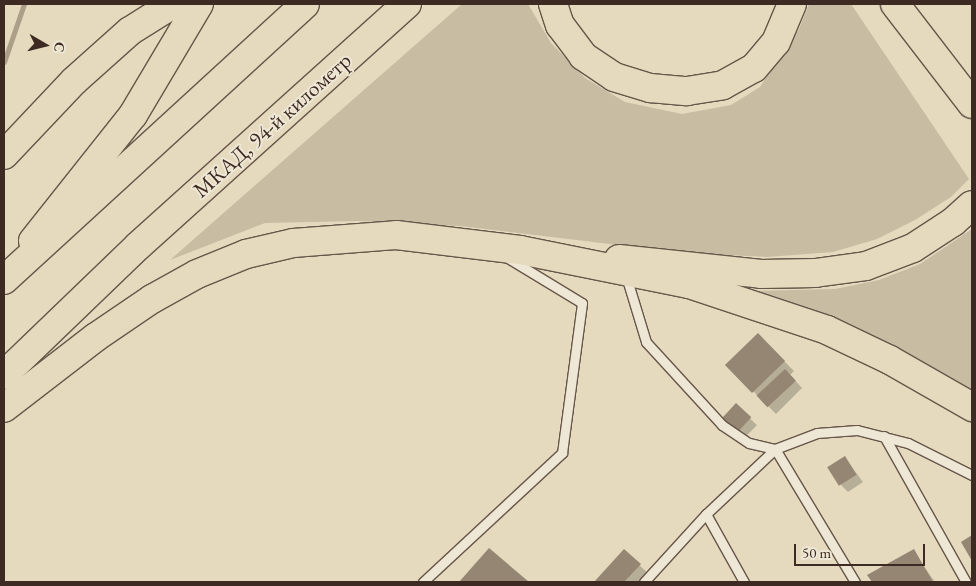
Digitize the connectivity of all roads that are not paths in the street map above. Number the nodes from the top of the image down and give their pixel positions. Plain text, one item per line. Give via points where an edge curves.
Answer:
1 (173, 4) edge
2 (200, 4) edge
3 (305, 4) edge
4 (407, 4) edge
5 (553, 4) edge
6 (792, 4) edge
7 (895, 4) edge
8 (972, 104) edge
9 (4, 155) edge
10 (972, 205) edge
11 (492, 248) junction
12 (630, 265) junction
13 (4, 275) edge
14 (4, 280) edge
15 (4, 375) edge
16 (972, 407) edge
17 (4, 408) edge
18 (884, 436) junction
19 (775, 449) junction
20 (972, 474) edge
21 (706, 514) junction
22 (423, 582) edge
23 (644, 582) edge
24 (744, 582) edge
25 (855, 582) edge
26 (966, 582) edge

1 - 9 main road via 123,37 74,81
2 - 13 main road via 134,114 82,183
3 - 14 main road
4 - 15 main road, МКАД, 94-й километр via 138,246
5 - 6 main road via 560,26 583,56 614,77 650,88 687,92 723,85 754,68 776,42
7 - 8 main road
10 - 12 main road via 953,222 913,248 866,266 815,274 761,274
11 - 12 main road
11 - 17 main road via 396,235 294,242 246,254 197,274 152,299
11 - 22 lane via 582,303 562,453
12 - 16 main road via 827,330 890,360
12 - 19 lane via 646,342 722,425 749,443
18 - 19 lane via 837,430 806,436
18 - 20 lane via 928,451
18 - 26 lane
19 - 21 lane
19 - 25 lane
21 - 23 lane
21 - 24 lane

